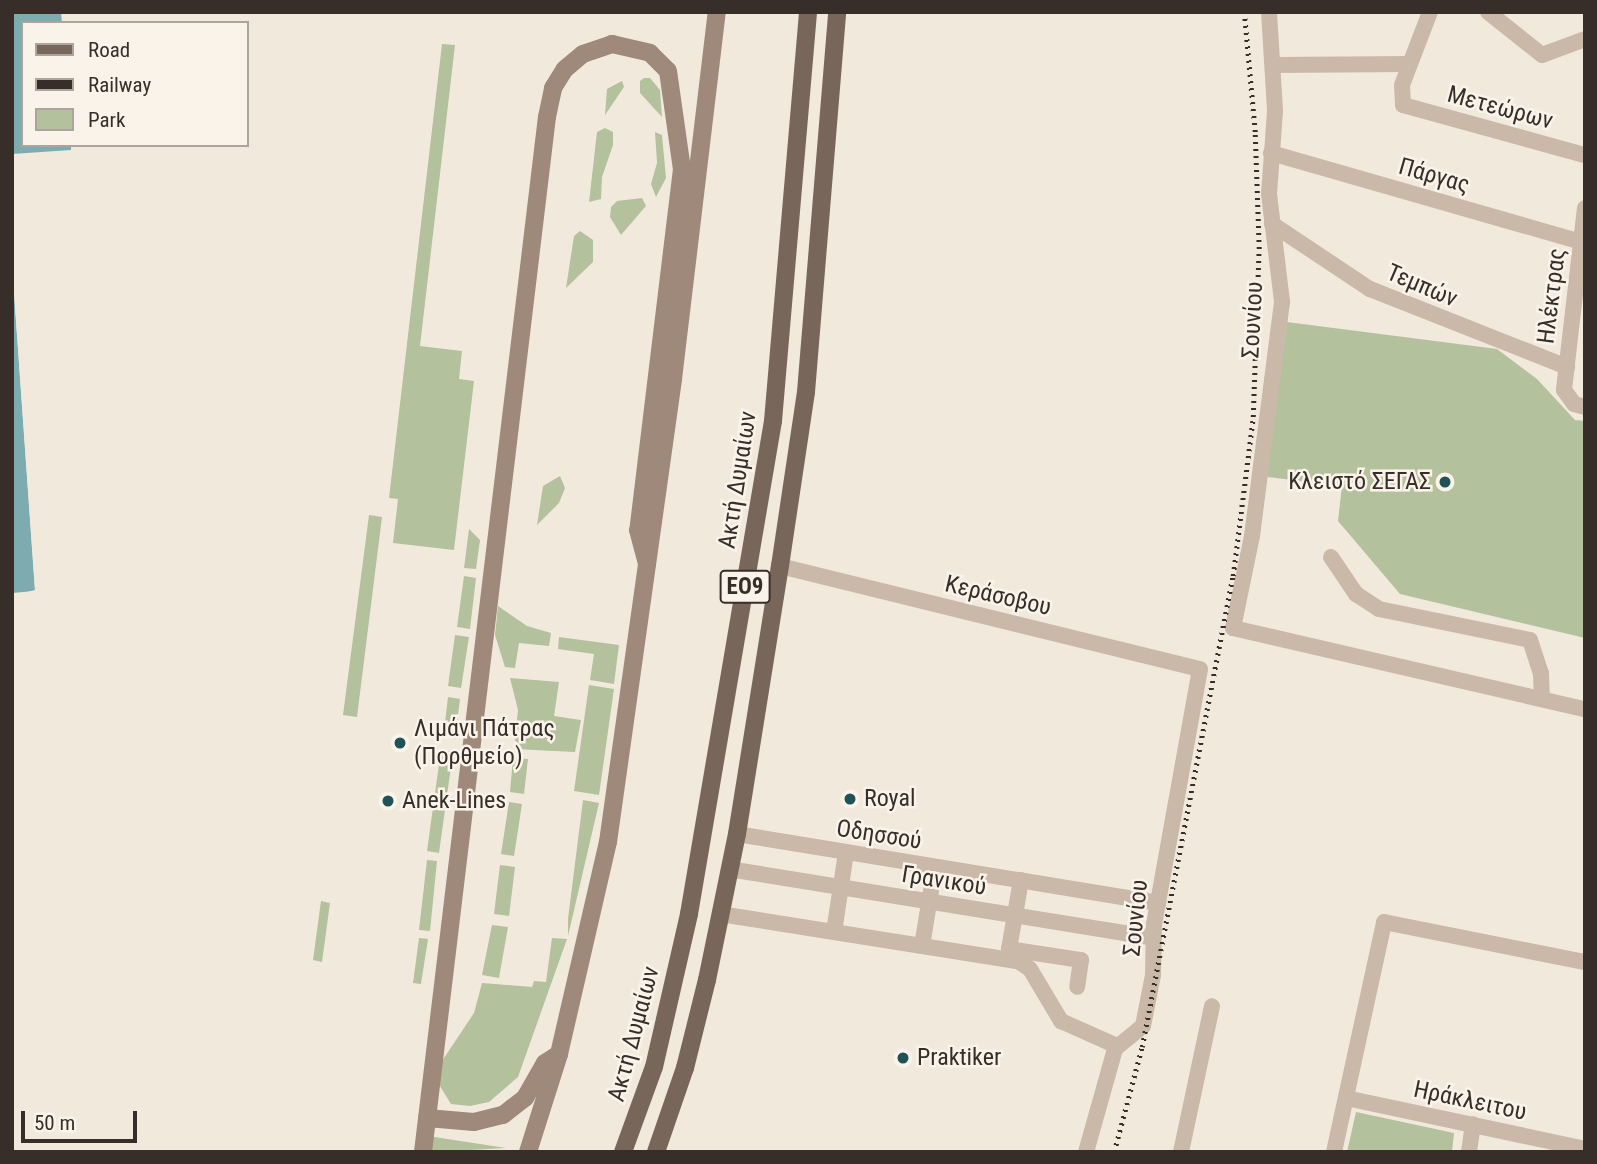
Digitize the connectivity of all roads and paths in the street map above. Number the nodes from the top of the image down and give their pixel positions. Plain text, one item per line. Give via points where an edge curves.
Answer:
1 (717, 12) edge
2 (808, 12) edge
3 (836, 12) edge
4 (1269, 12) edge
5 (1430, 12) edge
6 (1488, 12) edge
7 (1585, 39) edge
8 (1409, 64) junction
9 (1273, 65) junction
10 (1271, 153) junction
11 (1585, 155) edge
12 (1585, 208) edge
13 (1272, 224) junction
14 (1583, 243) edge
15 (1577, 343) edge
16 (1567, 367) junction
17 (1585, 407) edge
18 (1331, 557) dead end
19 (647, 564) junction
20 (780, 566) junction
21 (1201, 674) joint
22 (1542, 698) junction
23 (1585, 709) edge
24 (737, 834) junction
25 (845, 853) junction
26 (935, 867) junction
27 (729, 869) junction
28 (1021, 880) junction
29 (840, 887) junction
30 (929, 902) junction
31 (1158, 903) junction
32 (719, 914) junction
33 (1015, 916) junction
34 (834, 932) junction
35 (1153, 938) junction
36 (922, 946) junction
37 (1012, 955) junction
38 (1585, 962) edge
39 (1077, 987) dead end
40 (1212, 1006) dead end
41 (1117, 1046) junction
42 (559, 1054) junction
43 (1346, 1098) junction
44 (427, 1118) junction
45 (1473, 1125) junction
46 (1585, 1149) edge
47 (423, 1152) edge
48 (528, 1152) edge
49 (623, 1152) edge
50 (656, 1152) edge
51 (1086, 1152) edge
52 (1181, 1152) edge
53 (1334, 1152) edge
54 (1469, 1152) edge

1 - 19 main road
2 - 49 main road, Ακτή Δυμαίων / ΕΟ9 via 773,421 689,914 654,1068
3 - 20 main road, ΕΟ9 via 806,392
4 - 9 street, Σουνίου
5 - 8 street
6 - 7 street via 1542,55
8 - 9 street
8 - 11 street, Μετεώρων via 1400,89 1403,105
9 - 10 street, Σουνίου
10 - 13 street, Σουνίου
10 - 14 street, Πάργας
12 - 14 street, Ηλέκτρας
13 - 16 street, Τεμπών via 1370,289
13 - 22 street, Σουνίου via 1282,302 1252,536 1233,628
14 - 15 street, Ηλέκτρας
15 - 16 street, Ηλέκτρας
16 - 17 street, Ηλέκτρας via 1564,390 1574,404
18 - 22 street via 1356,594 1379,608 1530,640 1541,673
19 - 42 main road via 608,842
19 - 44 main road via 638,530 682,169 668,71 643,50 612,44 583,54 565,69 553,89 546,121
20 - 21 street, Κεράσοβου via 1196,665
20 - 24 main road, ΕΟ9
21 - 31 street, Σουνίου
22 - 23 street
24 - 25 street, Οδησσού
24 - 27 main road, ΕΟ9
25 - 26 street, Οδησσού
25 - 29 street
26 - 28 street
26 - 30 street, Οδησσού
27 - 29 street, Γρανικού
27 - 32 main road, ΕΟ9
28 - 31 street
28 - 33 street
29 - 30 street, Γρανικού
29 - 34 street
30 - 33 street, Γρανικού
30 - 36 street, Οδησσού
31 - 35 street, Σουνίου
32 - 34 street
32 - 50 main road, ΕΟ9 via 685,1068
33 - 35 street, Γρανικού
33 - 37 street
34 - 36 street
35 - 41 street, Σουνίου via 1153,975 1143,1026
36 - 37 street
37 - 39 street via 1082,960
37 - 41 street via 1030,969 1061,1021
38 - 43 street via 1384,922
40 - 52 street
41 - 51 street
42 - 44 main road via 545,1063 525,1098 503,1115 474,1122
42 - 48 main road
43 - 45 street, Ηράκλειτου
43 - 53 street
44 - 47 main road
45 - 46 street, Ηράκλειτου
45 - 54 street

